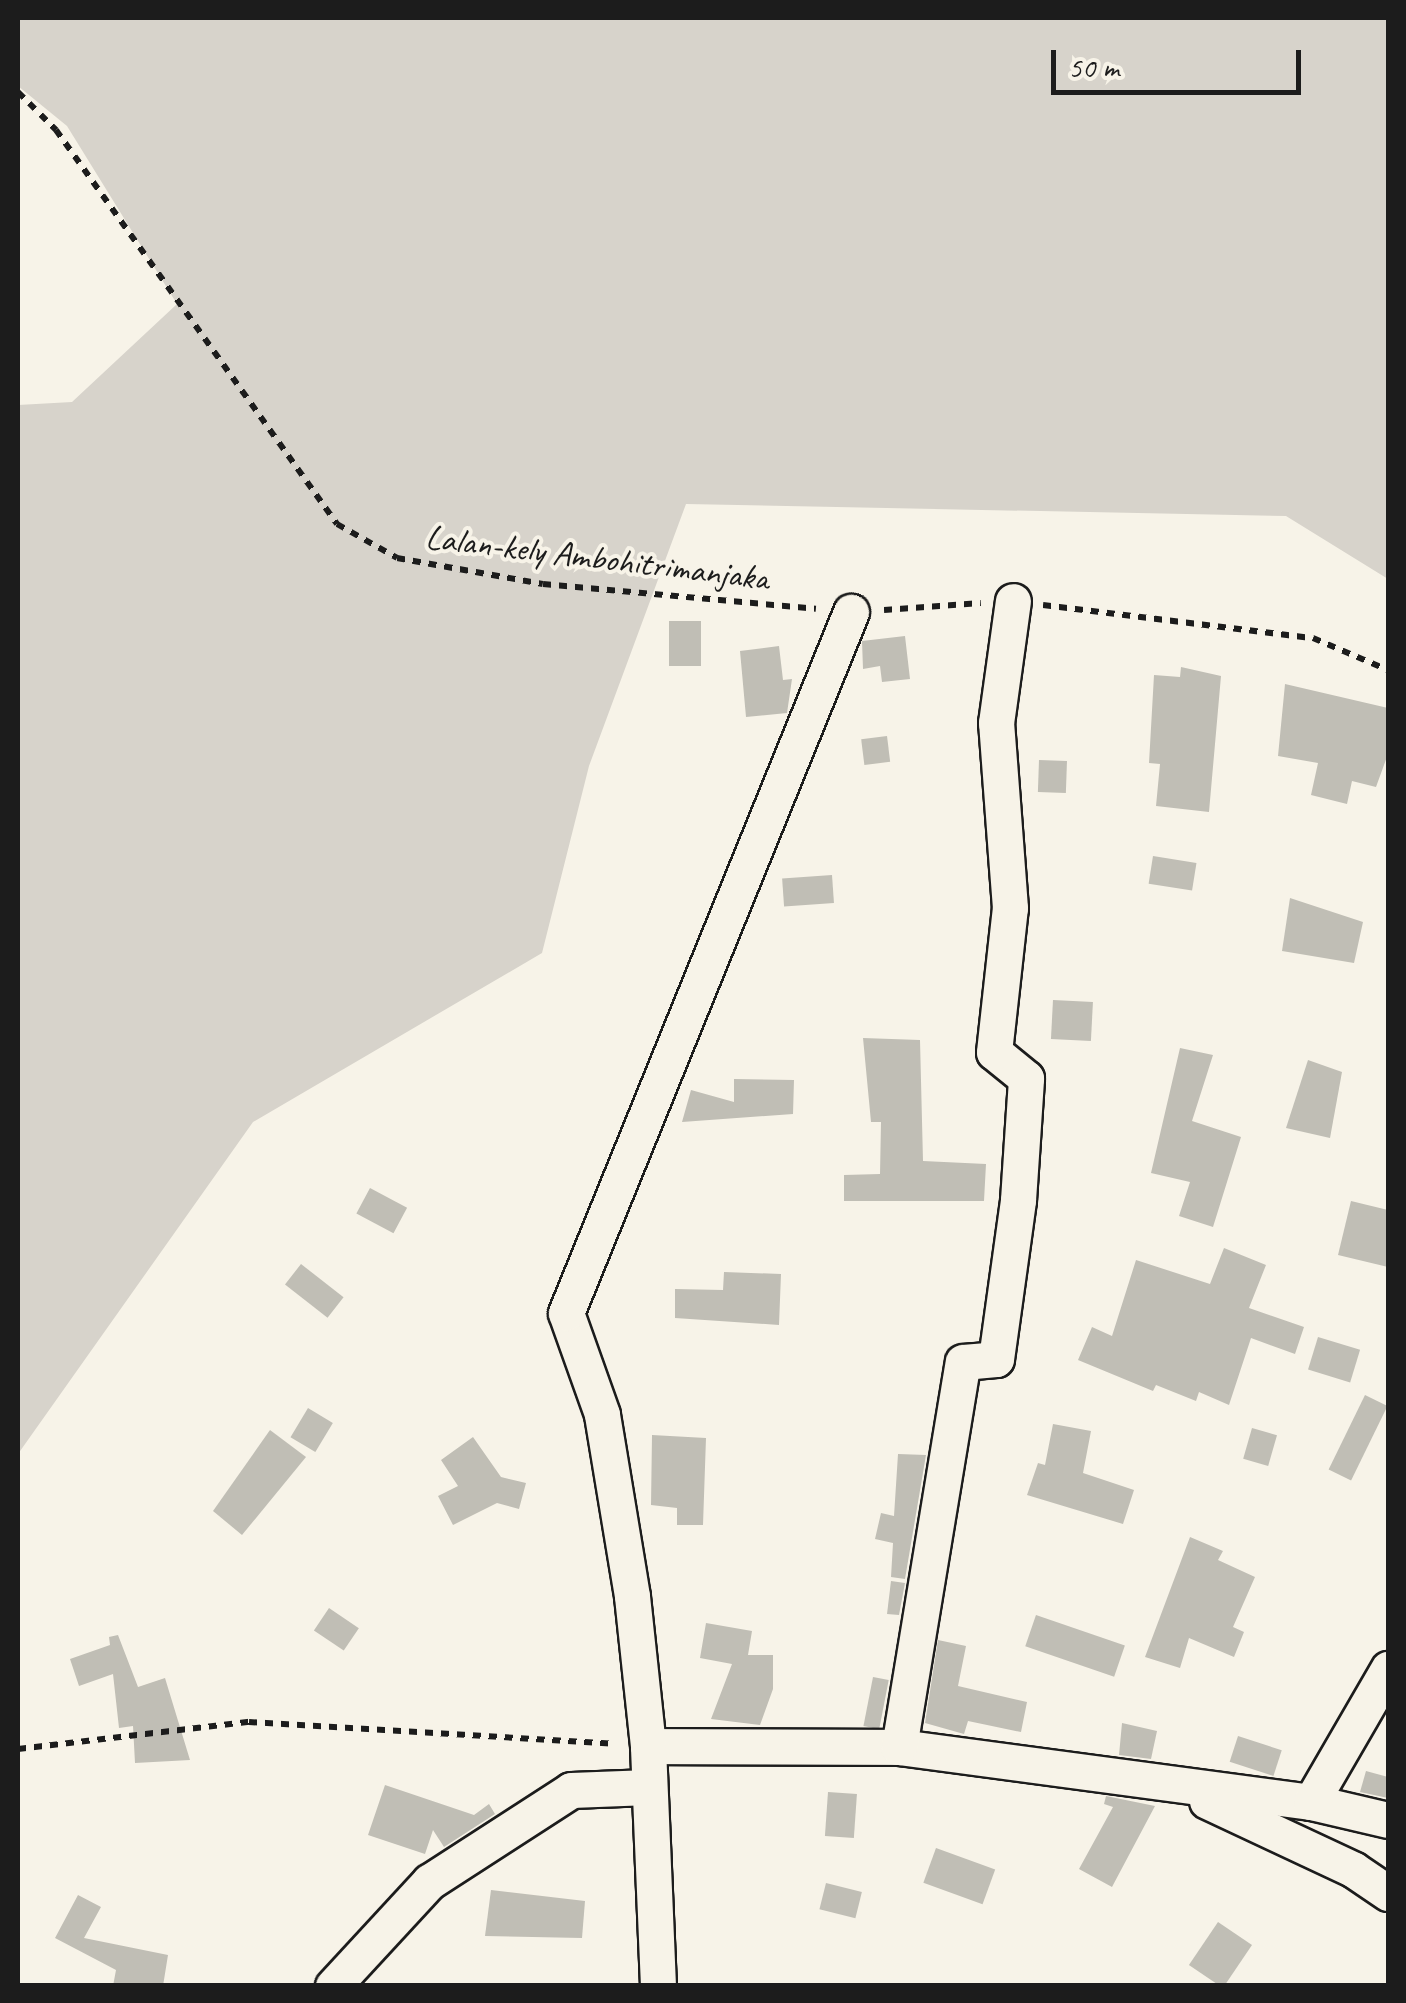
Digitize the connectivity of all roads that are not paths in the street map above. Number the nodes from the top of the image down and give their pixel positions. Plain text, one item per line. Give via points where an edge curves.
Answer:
1 (1012, 601) road end
2 (851, 612) road end
3 (1388, 1670) edge
4 (648, 1746) junction
5 (899, 1747) junction
6 (649, 1787) junction
7 (1180, 1789) junction
8 (1311, 1802) junction
9 (1388, 1820) edge
10 (1388, 1893) edge
11 (333, 1986) edge
12 (658, 1986) edge

1 - 5 street via 996,722 1010,908 994,1052 1026,1078 1018,1200 996,1359 963,1362
2 - 4 street via 566,1313 602,1414
3 - 8 street
4 - 5 street
4 - 6 street
5 - 7 street
6 - 11 street via 571,1790 428,1882
6 - 12 street
7 - 8 street
7 - 10 street via 1354,1870
8 - 9 street

